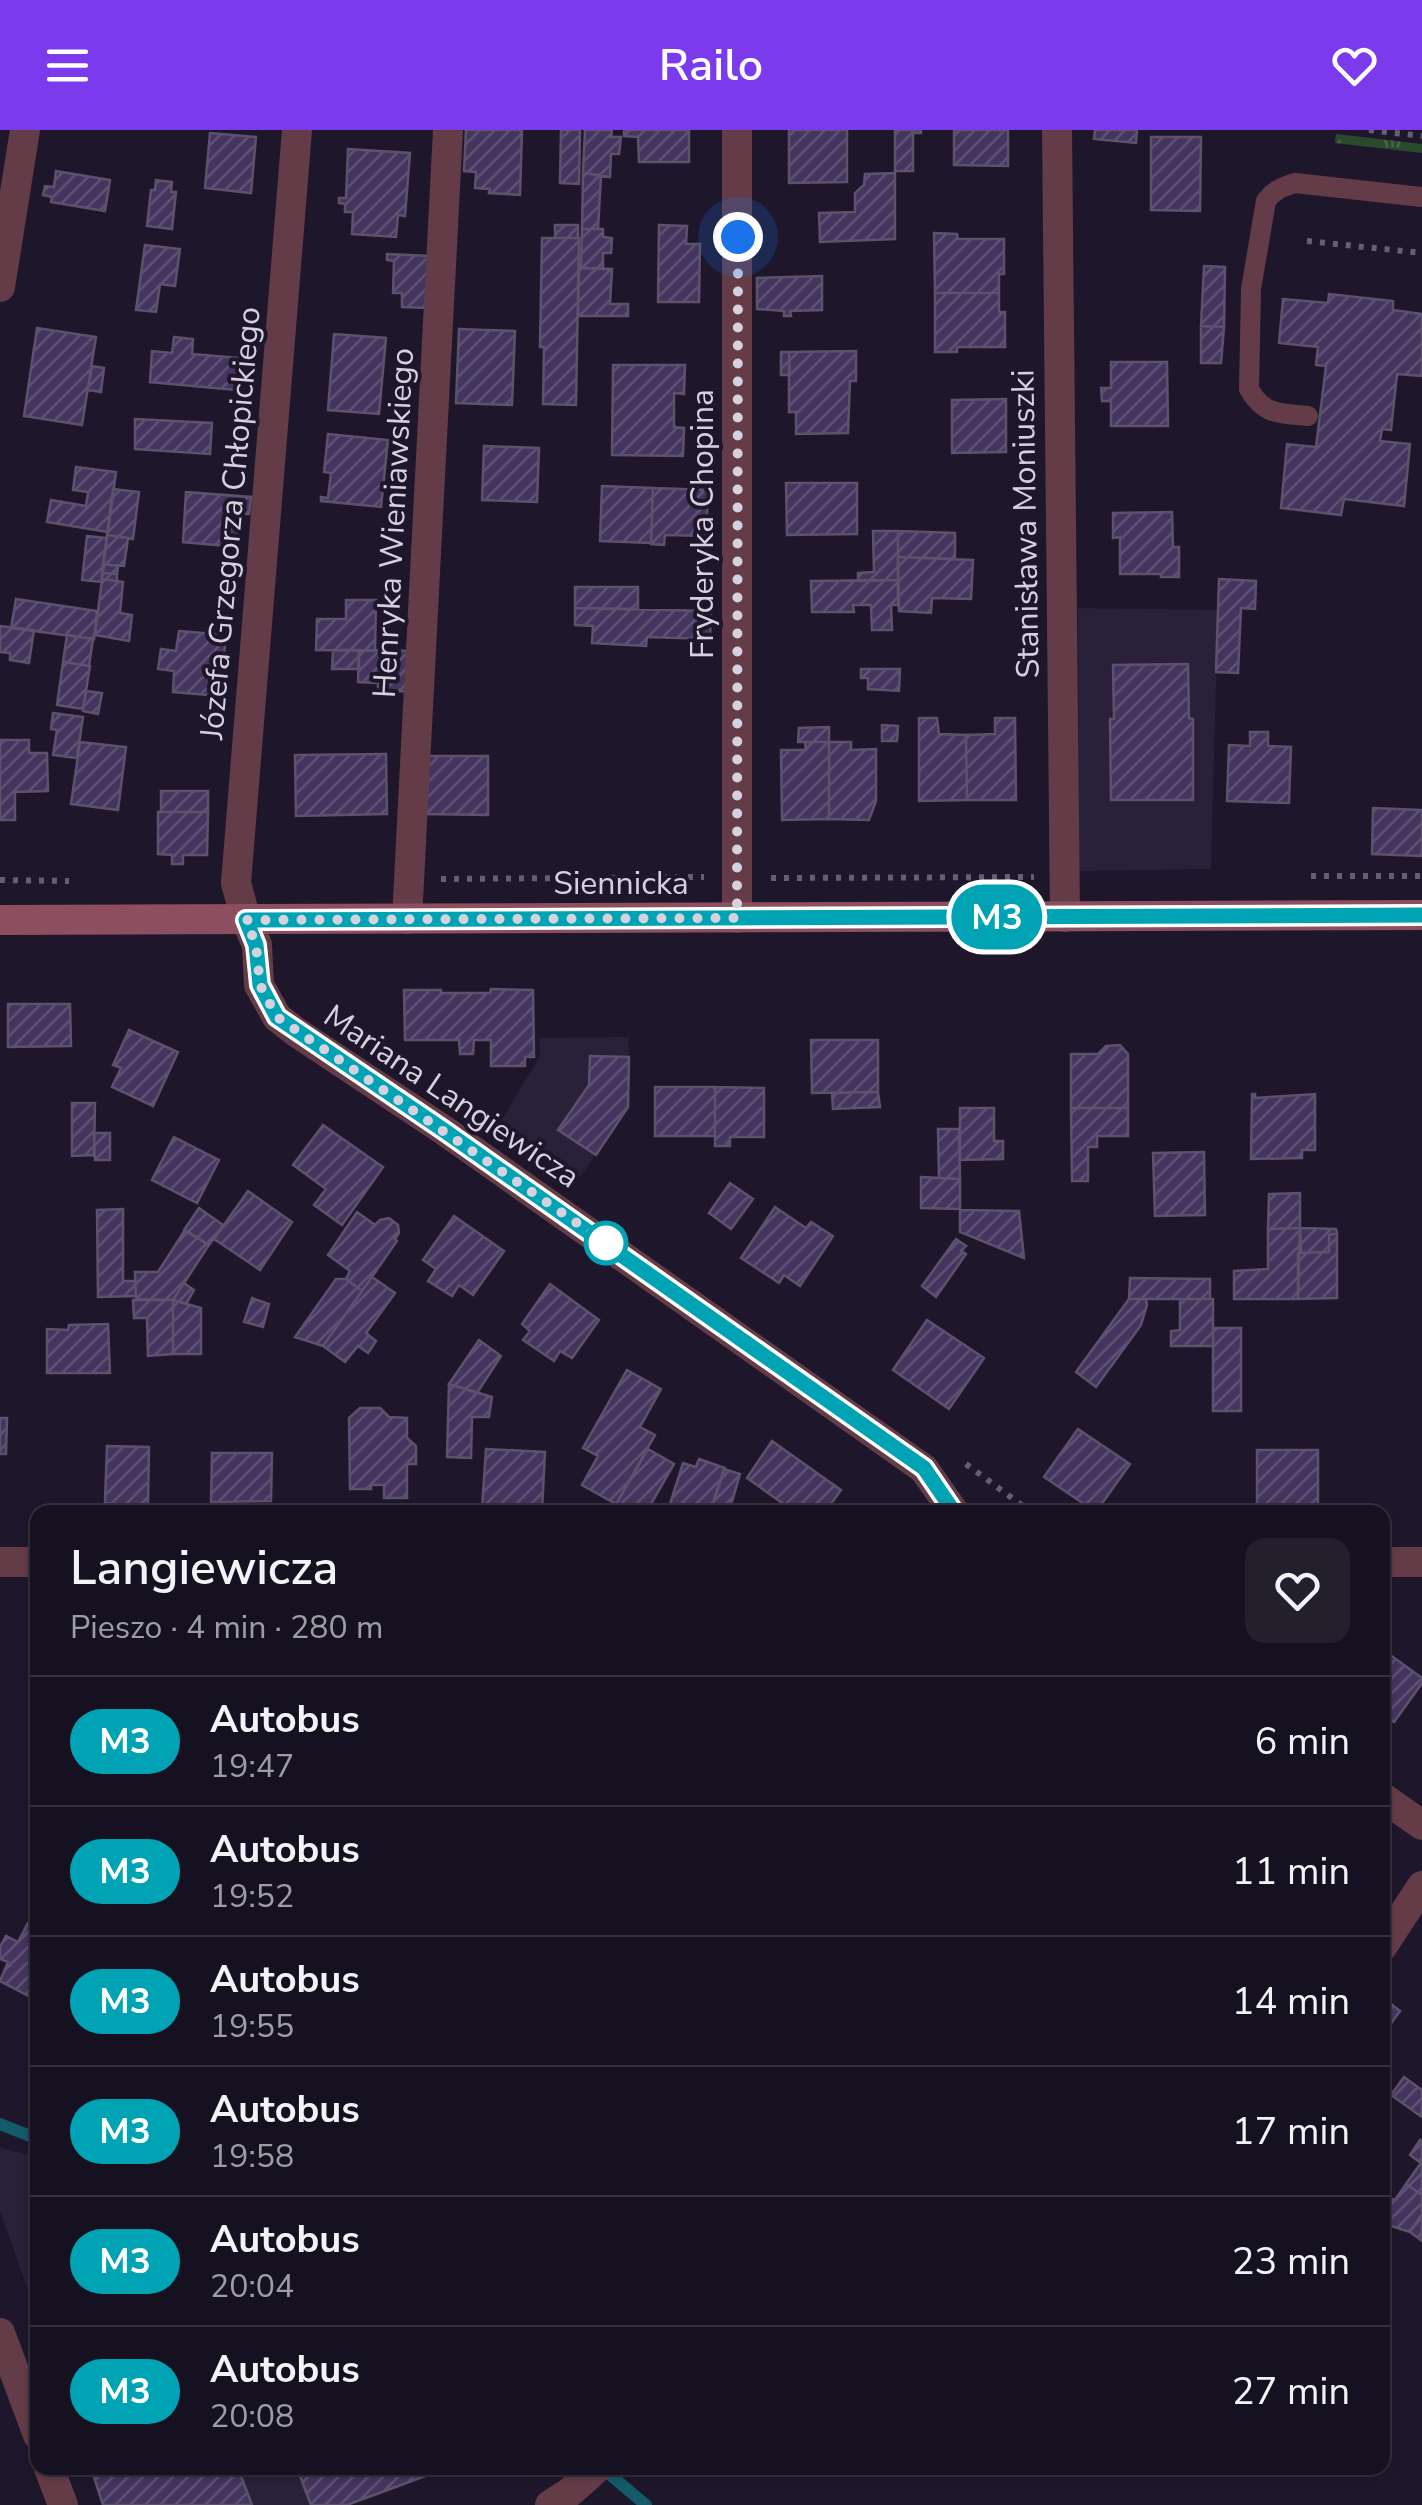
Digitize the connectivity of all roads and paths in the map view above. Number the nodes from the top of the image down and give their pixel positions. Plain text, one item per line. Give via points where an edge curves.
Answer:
1 (25, 130) edge
2 (297, 130) edge
3 (448, 130) edge
4 (738, 130) edge
5 (1057, 130) edge
6 (1369, 130) edge
7 (1422, 136) edge
8 (1422, 197) edge
9 (1307, 241) dead end
10 (1422, 253) edge
11 (0, 286) edge
12 (1308, 416) dead end
13 (714, 877) dead end
14 (1044, 877) dead end
15 (754, 878) dead end
16 (410, 879) junction
17 (1422, 916) edge
18 (1064, 917) junction
19 (407, 918) junction
20 (737, 918) junction
21 (0, 920) edge
22 (246, 920) junction
23 (959, 1460) dead end
24 (949, 1505) edge
25 (1021, 1505) edge
26 (0, 1562) edge
27 (30, 1562) edge
28 (1390, 1562) edge
29 (1422, 1562) edge
30 (1390, 1803) edge
31 (1422, 1825) edge
32 (1422, 1886) edge
33 (1390, 1935) edge
34 (0, 2332) edge
35 (30, 2413) edge
36 (52, 2475) edge
37 (589, 2475) edge
38 (560, 2499) edge
39 (63, 2505) edge

1 - 11 street
2 - 22 street, Józefa Grzegorza Chłopickiego via 236,883
3 - 16 street, Henryka Wieniawskiego
4 - 20 street, Fryderyka Chopina
5 - 18 street, Stanisława Moniuszki
6 - 7 path
8 - 12 lane via 1295,183 1266,202 1251,288 1250,389 1270,411
9 - 10 path
13 - 16 path
14 - 15 path
16 - 19 street, Henryka Wieniawskiego
17 - 18 main road, Siennicka
18 - 20 main road, Siennicka
19 - 20 main road, Siennicka
19 - 22 main road, Siennicka
21 - 22 main road, Siennicka
22 - 24 street, Mariana Langiewicza via 260,985 277,1017 924,1468
23 - 25 path
26 - 27 street
28 - 29 street
30 - 31 street
32 - 33 street
34 - 35 street
36 - 39 street
37 - 38 street

